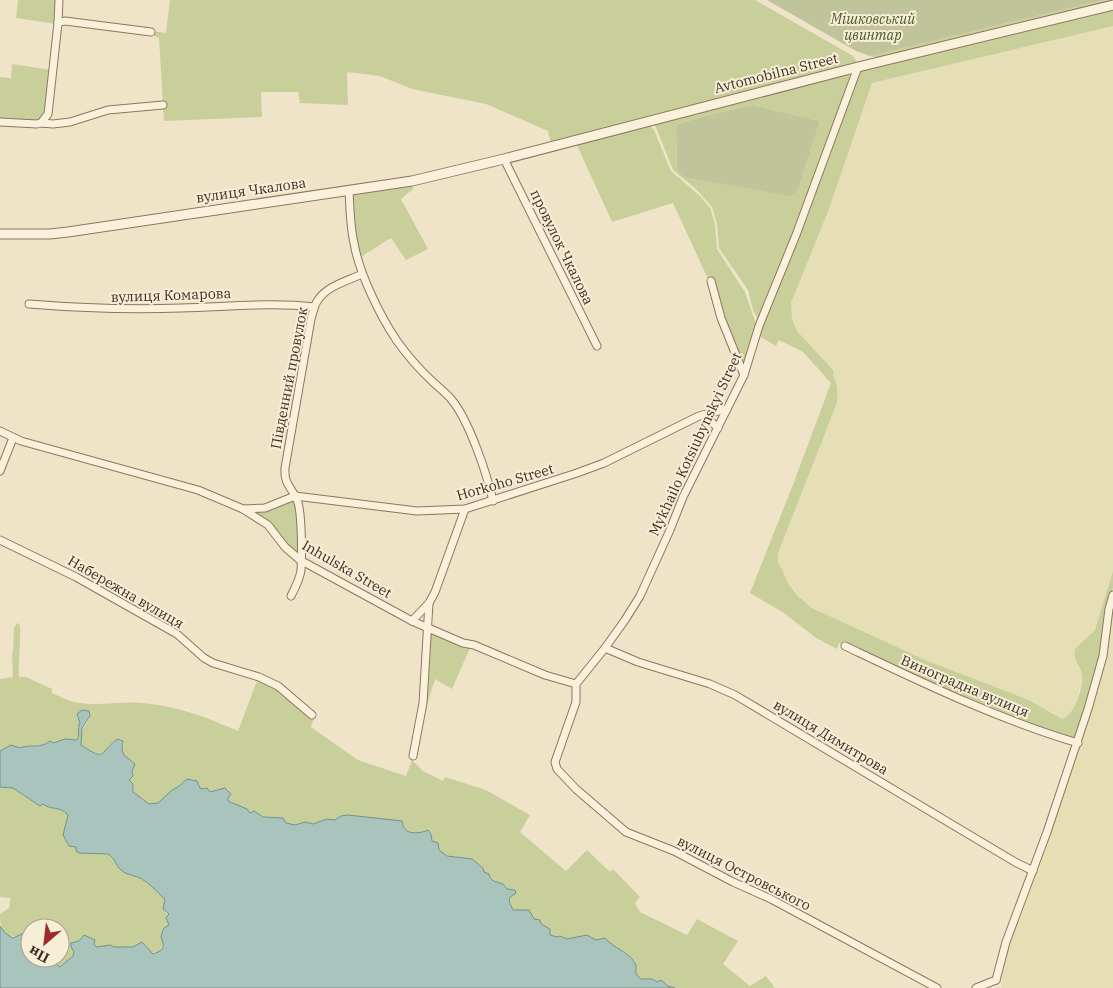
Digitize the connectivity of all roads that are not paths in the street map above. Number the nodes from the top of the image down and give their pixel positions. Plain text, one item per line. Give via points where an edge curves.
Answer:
1 (59, 0) edge
2 (1113, 4) edge
3 (58, 23) junction
4 (151, 32) dead end
5 (858, 67) junction
6 (164, 105) dead end
7 (0, 122) edge
8 (41, 123) junction
9 (504, 159) junction
10 (349, 190) junction
11 (0, 234) edge
12 (362, 274) junction
13 (710, 281) dead end
14 (28, 304) dead end
15 (314, 307) junction
16 (597, 346) dead end
17 (744, 376) junction
18 (728, 409) junction
19 (704, 415) junction
20 (718, 428) junction
21 (0, 431) edge
22 (13, 438) junction
23 (0, 471) edge
24 (286, 483) junction
25 (295, 496) junction
26 (493, 501) junction
27 (277, 503) junction
28 (244, 509) junction
29 (465, 509) junction
30 (0, 540) edge
31 (300, 560) junction
32 (1113, 595) edge
33 (291, 596) dead end
34 (429, 603) junction
35 (412, 621) junction
36 (428, 628) junction
37 (845, 646) dead end
38 (605, 648) junction
39 (576, 684) junction
40 (312, 715) dead end
41 (1078, 743) junction
42 (413, 756) dead end
43 (1033, 871) junction
44 (996, 980) junction
45 (936, 988) edge
46 (976, 988) edge
47 (1000, 988) edge

1 - 3 street
2 - 5 street, Avtomobilna Street via 867,62
3 - 4 street via 65,21
3 - 8 street via 48,114
5 - 9 street, Avtomobilna Street
5 - 17 street, Mykhailo Kotsiubynskyi Street via 758,328
6 - 8 street via 108,110 70,122
7 - 8 street
9 - 10 street, вулиця Чкалова via 412,181
9 - 16 street, провулок Чкалова
10 - 11 street, вулиця Чкалова via 68,232
10 - 12 street via 353,242
12 - 15 street, Південний провулок via 324,293
12 - 26 street via 406,354 458,409 488,479
13 - 17 street
14 - 15 street, вулиця Комарова via 90,309 261,304
15 - 24 street, Південний провулок via 284,468
17 - 18 street, Mykhailo Kotsiubynskyi Street
18 - 19 street, Horkoho Street
18 - 20 street, Mykhailo Kotsiubynskyi Street
19 - 20 street
19 - 26 street, Horkoho Street via 604,462
20 - 38 street, Mykhailo Kotsiubynskyi Street via 683,497 640,596
21 - 22 street, Inhulska Street
22 - 23 street
22 - 28 street, Inhulska Street via 198,490
24 - 25 street
24 - 27 street, Південний провулок via 285,495
25 - 27 street, Horkoho Street
25 - 29 street, Horkoho Street via 416,511
25 - 31 street via 301,525
26 - 29 street, Horkoho Street
27 - 28 street, Horkoho Street via 265,508
28 - 31 street, Inhulska Street via 268,525
29 - 34 street
30 - 40 street, Набережна вулиця via 76,577 177,634 204,658 278,686
31 - 33 street via 300,576
31 - 35 street, Inhulska Street
32 - 41 street via 1103,656
34 - 35 street
34 - 36 street
35 - 36 street, Inhulska Street
36 - 39 street, Inhulska Street via 545,675
36 - 42 street via 423,703
37 - 41 street, Виноградна вулиця via 981,707
38 - 39 street, Mykhailo Kotsiubynskyi Street
38 - 43 street, вулиця Димитрова via 735,695
39 - 45 street, вулиця Островського via 576,702 555,762 557,769 626,832 674,851 771,899
41 - 43 street
43 - 44 street via 1006,942
44 - 46 street
44 - 47 street

